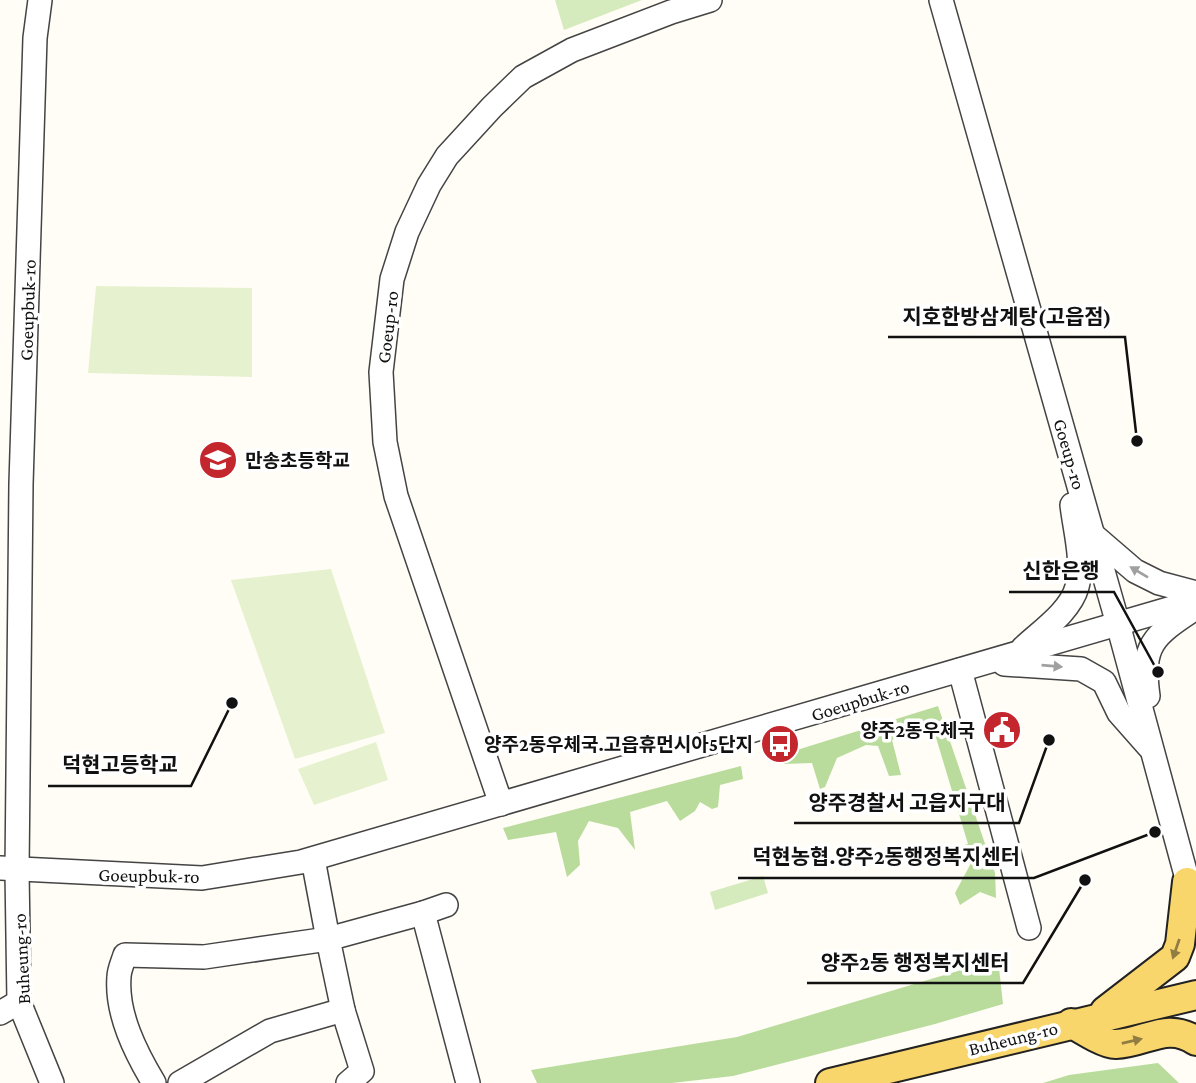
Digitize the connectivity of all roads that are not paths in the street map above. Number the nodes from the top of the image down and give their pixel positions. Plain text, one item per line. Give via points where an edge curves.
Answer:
1 (40, 0) edge
2 (710, 0) edge
3 (941, 0) edge
4 (1079, 486) junction
5 (1092, 534) junction
6 (1196, 593) edge
7 (1196, 601) edge
8 (1196, 607) edge
9 (1118, 624) junction
10 (1018, 653) junction
11 (983, 663) junction
12 (960, 670) junction
13 (1154, 760) junction
14 (501, 804) junction
15 (313, 859) junction
16 (9, 870) edge
17 (1193, 895) edge
18 (446, 905) dead end
19 (423, 913) junction
20 (1029, 928) dead end
21 (328, 939) junction
22 (1196, 995) edge
23 (10, 1007) edge
24 (343, 1010) junction
25 (1084, 1020) junction
26 (1196, 1041) edge
27 (52, 1083) edge
28 (154, 1083) edge
29 (180, 1083) edge
30 (348, 1083) edge
31 (468, 1083) edge
32 (830, 1083) edge

1 - 16 street, Goeupbuk-ro via 35,38
2 - 14 street, Goeup-ro via 572,51 523,77 468,132 435,175 407,232 392,279 381,372 385,442 393,482
3 - 4 street, Goeup-ro
4 - 5 street, Goeup-ro
4 - 10 street via 1072,503 1080,561 1077,588 1062,612
6 -> 5 street via 1135,571
5 - 9 street, Goeup-ro
7 - 9 street, Goeupbuk-ro
8 - 13 street via 1165,628 1149,647 1145,675
9 - 10 street, Goeupbuk-ro
9 - 13 street, Goeup-ro
10 - 11 street, Goeupbuk-ro
11 - 12 street, Goeupbuk-ro
11 -> 13 street via 1081,669 1104,682 1119,713
12 - 14 street, Goeupbuk-ro
12 - 20 street
13 - 17 street, Goeup-ro
14 - 15 street, Goeupbuk-ro
15 - 16 street, Goeupbuk-ro via 202,878
15 - 21 street
16 - 23 street, Buheung-ro
17 -> 25 main road via 1175,957
18 - 19 street
19 - 21 street
19 - 31 street
21 - 24 street
21 - 28 street via 204,957 125,955 119,977 123,1012 138,1056
22 - 25 main road, Buheung-ro
23 - 27 street, Buheung-ro
24 - 29 street via 270,1031
24 - 30 street via 362,1071
25 -> 26 main road via 1114,1045 1174,1031
25 - 32 main road, Buheung-ro

